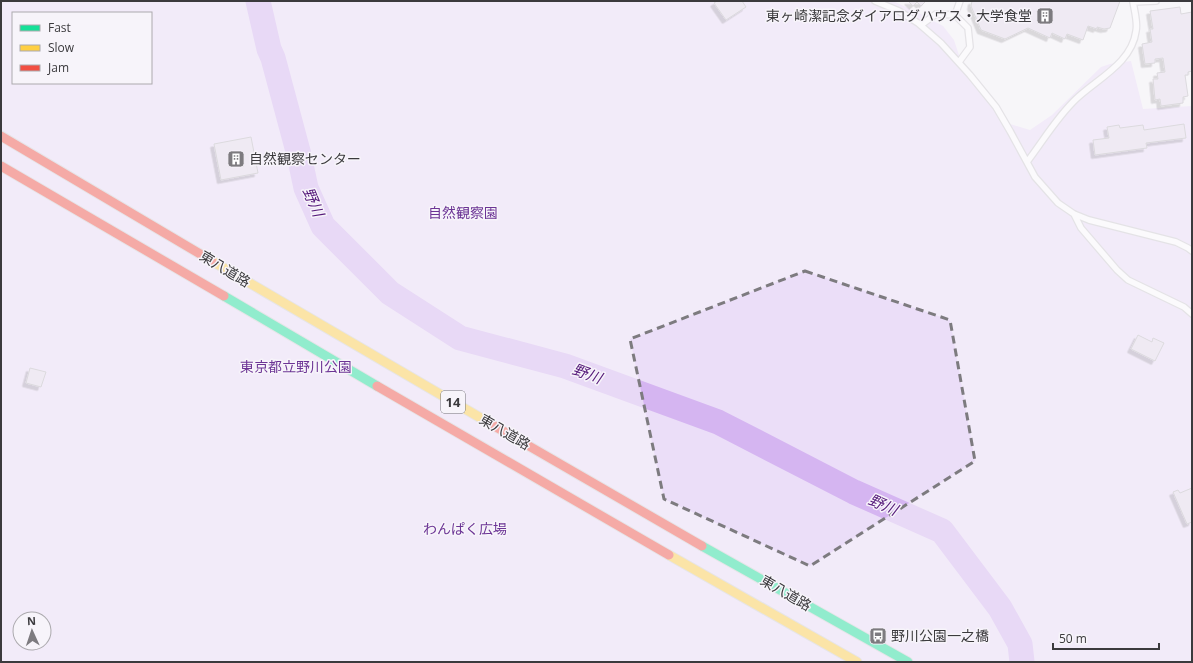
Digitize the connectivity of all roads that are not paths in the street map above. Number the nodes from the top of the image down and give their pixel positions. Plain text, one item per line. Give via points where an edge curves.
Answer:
1 (875, 1) edge
2 (960, 1) edge
3 (1156, 1) edge
4 (1133, 2) edge
5 (955, 15) junction
6 (921, 25) junction
7 (959, 62) junction
8 (1, 136) edge
9 (1027, 162) junction
10 (1, 166) edge
11 (1074, 214) junction
12 (1192, 251) edge
13 (1192, 314) edge
14 (857, 662) edge
15 (908, 662) edge

1 - 6 lane via 899,11
2 - 5 lane
3 - 4 lane
4 - 9 lane via 1137,30 1128,54 1065,110
5 - 6 lane via 936,14
5 - 7 lane via 968,28 970,47
6 - 7 lane
7 - 9 lane via 996,108
8 - 15 main road, 東八道路 / 14 via 430,389
9 - 11 lane via 1035,177 1058,203
10 - 14 main road, 東八道路 / 14 via 621,528
11 - 12 lane via 1176,242
11 - 13 lane via 1081,228 1128,280 1184,307

